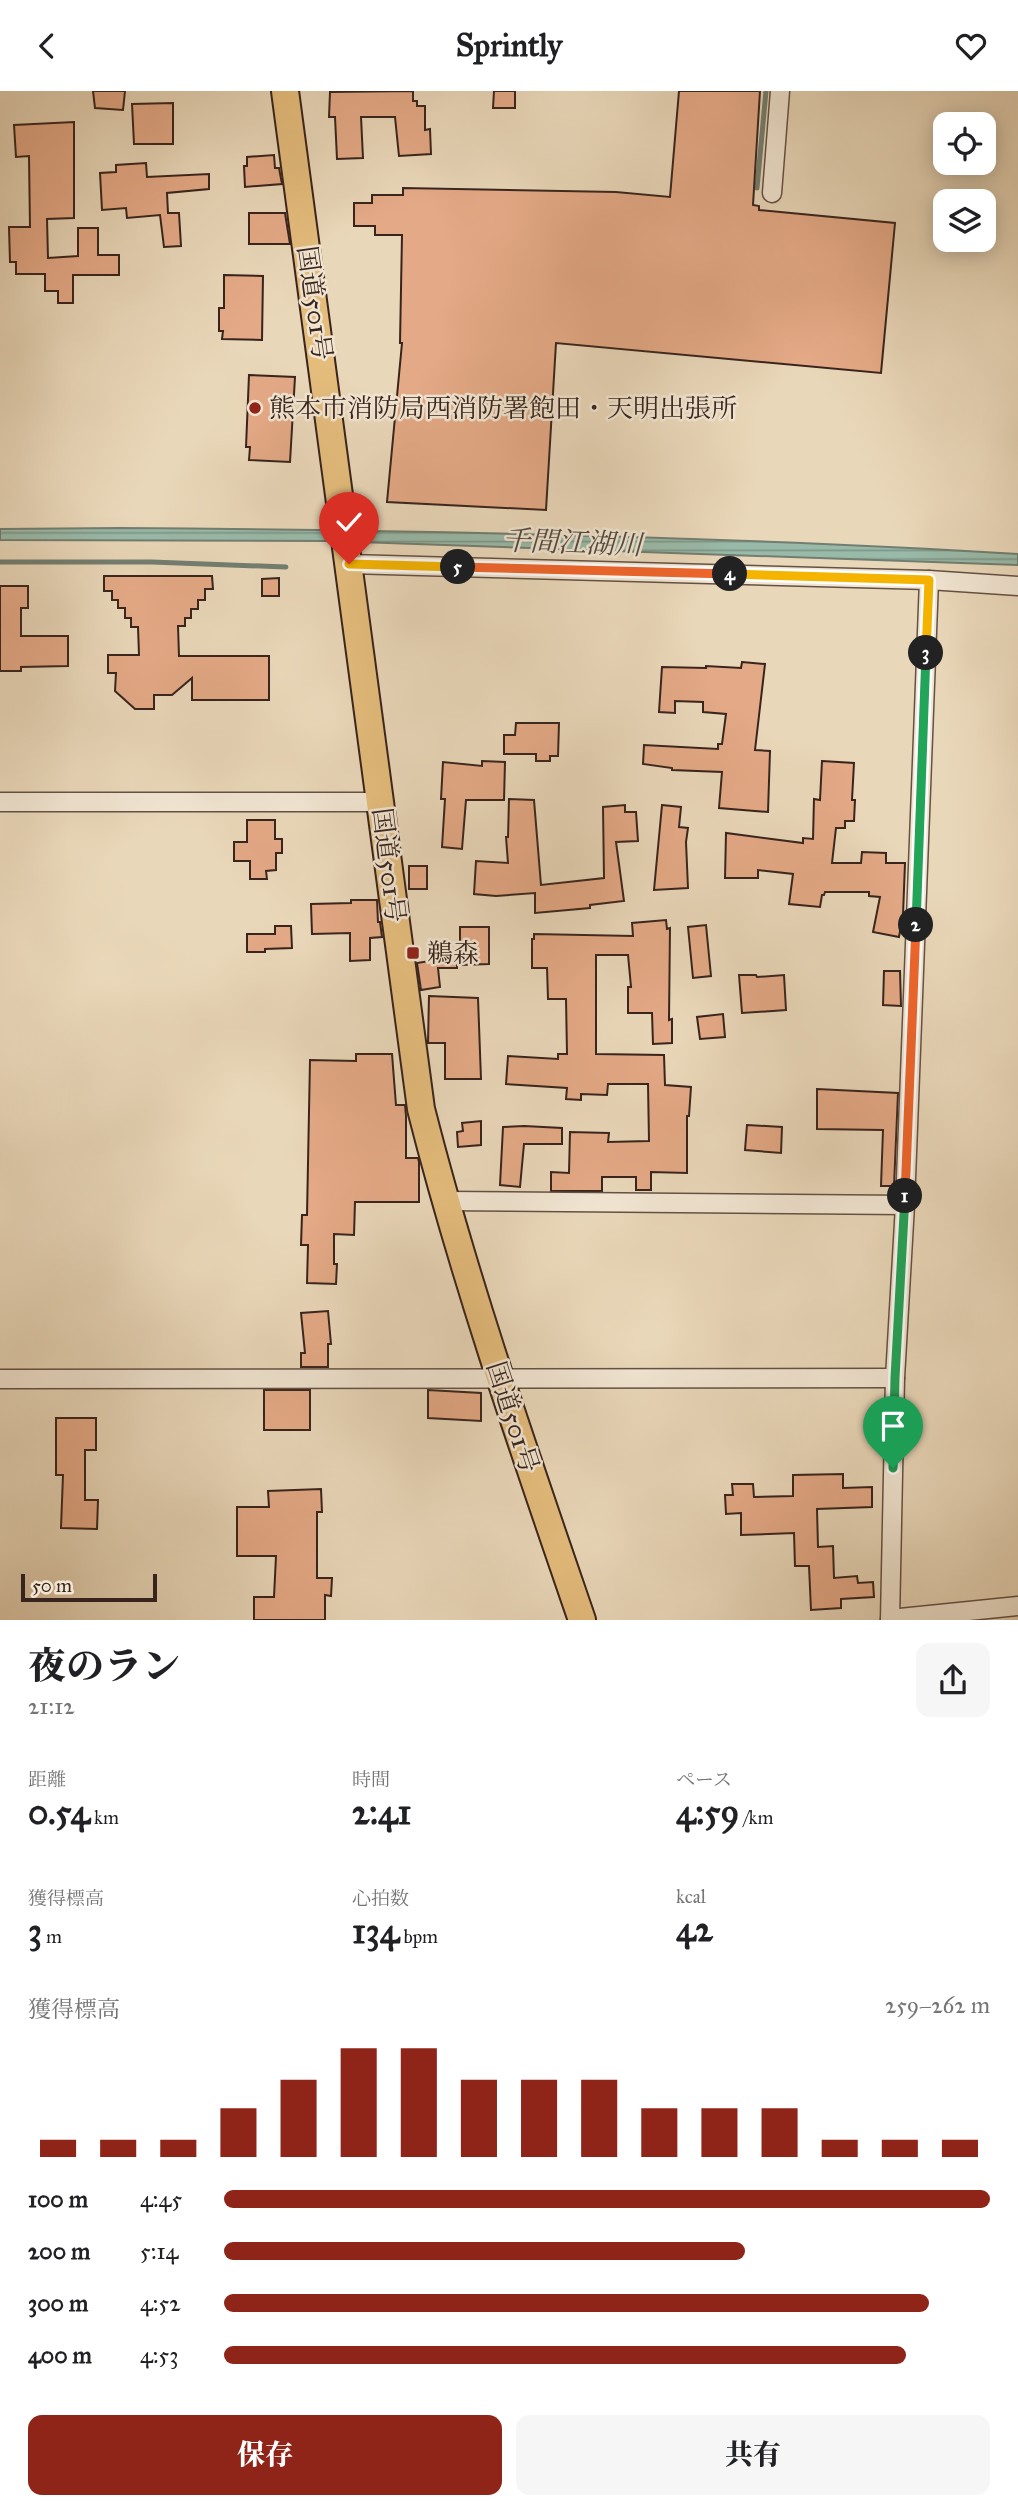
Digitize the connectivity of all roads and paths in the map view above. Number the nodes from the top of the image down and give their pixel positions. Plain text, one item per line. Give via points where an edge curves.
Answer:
1 (285, 91) edge
2 (780, 91) edge
3 (772, 193) dead end
4 (348, 557) junction
5 (929, 580) junction
6 (1018, 586) edge
7 (0, 802) edge
8 (381, 802) junction
9 (444, 1201) junction
10 (905, 1205) junction
11 (500, 1378) junction
12 (895, 1378) junction
13 (0, 1379) edge
14 (1018, 1606) edge
15 (582, 1620) edge
16 (890, 1620) edge

1 - 4 highway, 国道501号
2 - 3 street
4 - 5 street
4 - 8 highway, 国道501号
5 - 6 street
5 - 10 street
7 - 8 street
8 - 9 highway, 国道501号 via 421,1109
9 - 10 street
9 - 11 highway, 国道501号
10 - 12 street
11 - 12 street
11 - 13 street
11 - 15 highway, 国道501号
12 - 16 street
14 - 16 street

